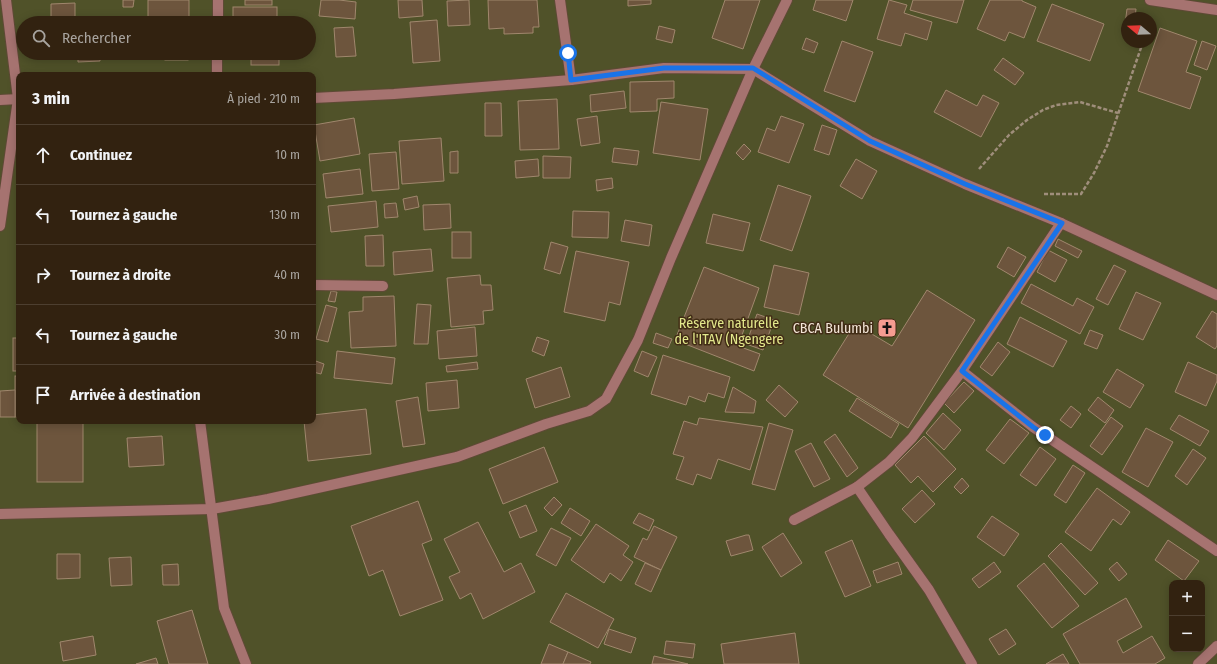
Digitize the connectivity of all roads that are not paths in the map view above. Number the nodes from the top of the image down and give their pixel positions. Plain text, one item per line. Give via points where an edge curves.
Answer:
1 (6, 0) edge
2 (218, 0) edge
3 (560, 0) edge
4 (787, 0) edge
5 (1154, 0) edge
6 (1217, 10) edge
7 (218, 16) edge
8 (217, 60) edge
9 (753, 68) junction
10 (216, 72) edge
11 (571, 80) junction
12 (16, 82) edge
13 (316, 98) edge
14 (16, 99) edge
15 (0, 100) edge
16 (16, 113) edge
17 (1062, 223) junction
18 (0, 226) edge
19 (316, 285) edge
20 (383, 286) dead end
21 (1217, 295) edge
22 (962, 371) junction
23 (200, 424) edge
24 (857, 487) junction
25 (212, 509) junction
26 (0, 514) edge
27 (794, 520) dead end
28 (1217, 551) edge
29 (1217, 646) edge
30 (246, 664) edge
31 (972, 664) edge
32 (1198, 664) edge

1 - 12 street
2 - 7 street
3 - 11 street
4 - 9 street
5 - 6 street
8 - 10 street
9 - 11 street via 664,68
9 - 17 street via 870,141 965,184
9 - 25 street via 638,340 606,399 589,411 457,457
11 - 13 street
14 - 15 street
16 - 18 street
17 - 21 street
17 - 22 street
19 - 20 street
22 - 24 street via 912,438 889,462
22 - 28 street via 1033,427
23 - 25 street
24 - 27 street
24 - 31 street via 929,590
25 - 26 street
25 - 30 street via 224,608
29 - 32 street

